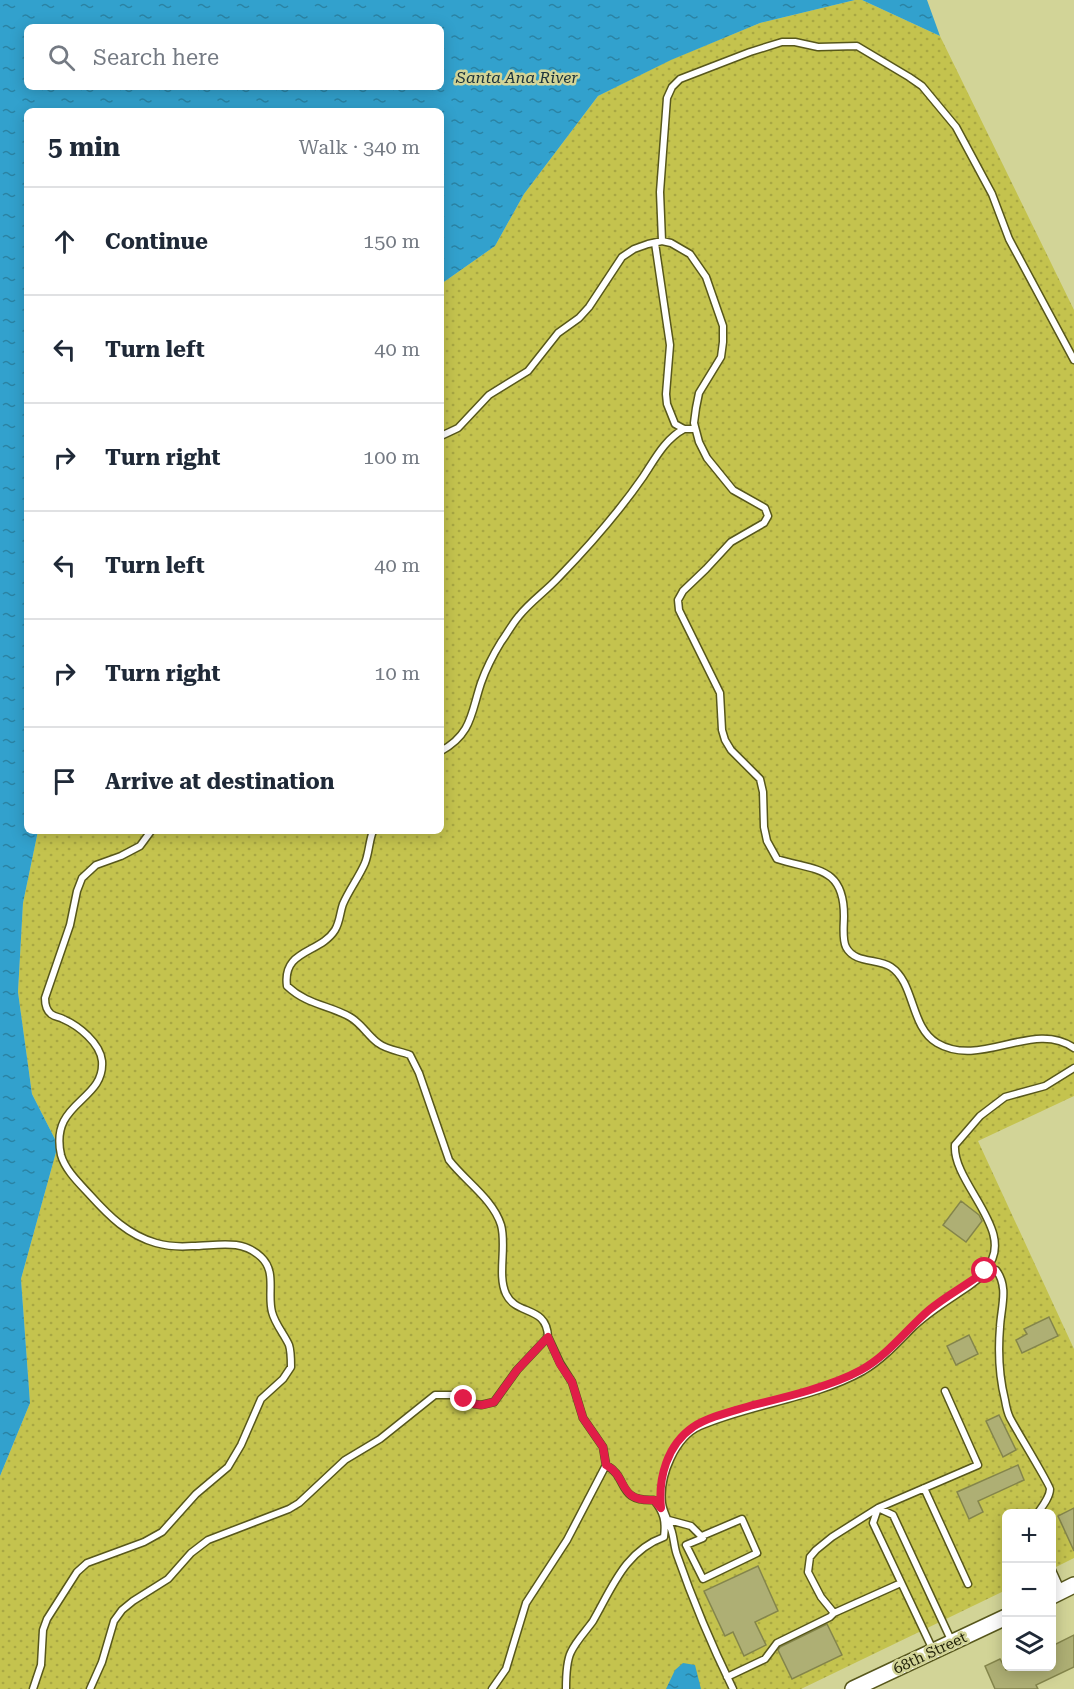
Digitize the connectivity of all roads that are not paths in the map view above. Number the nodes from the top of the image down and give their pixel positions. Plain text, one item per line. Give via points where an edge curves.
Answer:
1 (658, 242) junction
2 (1074, 360) edge
3 (684, 429) junction
4 (695, 429) junction
5 (444, 435) edge
6 (444, 748) edge
7 (149, 834) edge
8 (372, 834) edge
9 (1074, 1048) edge
10 (1074, 1068) edge
11 (548, 1337) junction
12 (945, 1391) dead end
13 (606, 1465) junction
14 (924, 1488) junction
15 (661, 1508) junction
16 (878, 1508) junction
17 (1041, 1509) edge
18 (666, 1519) junction
19 (702, 1536) junction
20 (664, 1537) junction
21 (674, 1541) junction
22 (901, 1583) junction
23 (968, 1584) dead end
24 (834, 1613) junction
25 (1002, 1619) edge
26 (952, 1642) junction
27 (933, 1651) junction
28 (728, 1677) junction
29 (33, 1689) edge
30 (90, 1689) edge
31 (492, 1689) edge
32 (566, 1689) edge
33 (733, 1689) edge
34 (853, 1689) edge

1 - 2 lane via 667,98 680,79 782,42 818,47 857,46 922,86 956,127
1 - 3 lane via 670,345 666,394 675,424
1 - 4 lane via 682,248 699,265 723,326 721,357 699,393
1 - 5 lane via 622,257 589,307 558,333 528,371 489,395 458,428
3 - 4 lane
3 - 6 lane via 665,445 595,538 544,594 520,614 487,668 466,730
4 - 9 lane via 707,458 733,490 765,508 768,516 764,523 731,542 678,600 679,610 720,693 725,740 760,779 764,827 771,850 777,859 827,872 835,881 844,910 845,946 851,954 889,966 899,974 922,1026 938,1043 965,1051 1042,1038
7 - 29 lane via 140,846 96,865 82,878 45,998 49,1013 83,1032 102,1059 97,1085 68,1112 61,1128 61,1154 64,1165 106,1213 130,1232 166,1245 243,1245 262,1258 272,1278 271,1310 289,1344 291,1367 261,1400 228,1467 196,1494 162,1532 87,1563 77,1572 47,1619 41,1665
8 - 11 lane via 365,863 342,906 334,931 291,964 285,975 286,986 319,1006 349,1017 377,1043 410,1054 449,1160 479,1192 500,1223 503,1287 507,1297 540,1315 548,1327
10 - 15 lane via 1045,1086 1005,1097 980,1116 955,1145 957,1162 990,1223 993,1262 985,1271 932,1308 862,1369 692,1428 669,1454 661,1482
11 - 13 lane via 572,1382 583,1418 603,1447
11 - 30 lane via 494,1402 482,1405 455,1395 435,1395 381,1439 345,1460 299,1503 208,1540 190,1553 168,1579 133,1601 114,1621
12 - 14 lane via 978,1465
13 - 15 lane via 634,1498 654,1500
13 - 31 lane via 567,1540 526,1603 506,1669
14 - 16 lane
14 - 23 lane
15 - 18 lane
16 - 22 lane via 873,1523
16 - 24 lane via 832,1537 810,1557 808,1572 813,1585
16 - 26 lane via 893,1515
17 - 18 lane via 1050,1485 1009,1416 1002,1387 999,1360 1004,1303 1001,1277 996,1270 935,1308 894,1348 864,1370 825,1389 697,1427 668,1460 662,1503
18 - 19 lane via 691,1526
18 - 20 lane
18 - 21 lane
19 - 19 lane via 687,1545 703,1579 757,1553 742,1519
20 - 21 lane
20 - 32 lane via 640,1550 618,1575 570,1653
21 - 28 lane via 708,1635
22 - 24 lane
22 - 27 lane
24 - 28 lane via 777,1643 765,1659
25 - 26 street, 68th Street
26 - 27 street, 68th Street
27 - 34 street, 68th Street
28 - 33 lane

